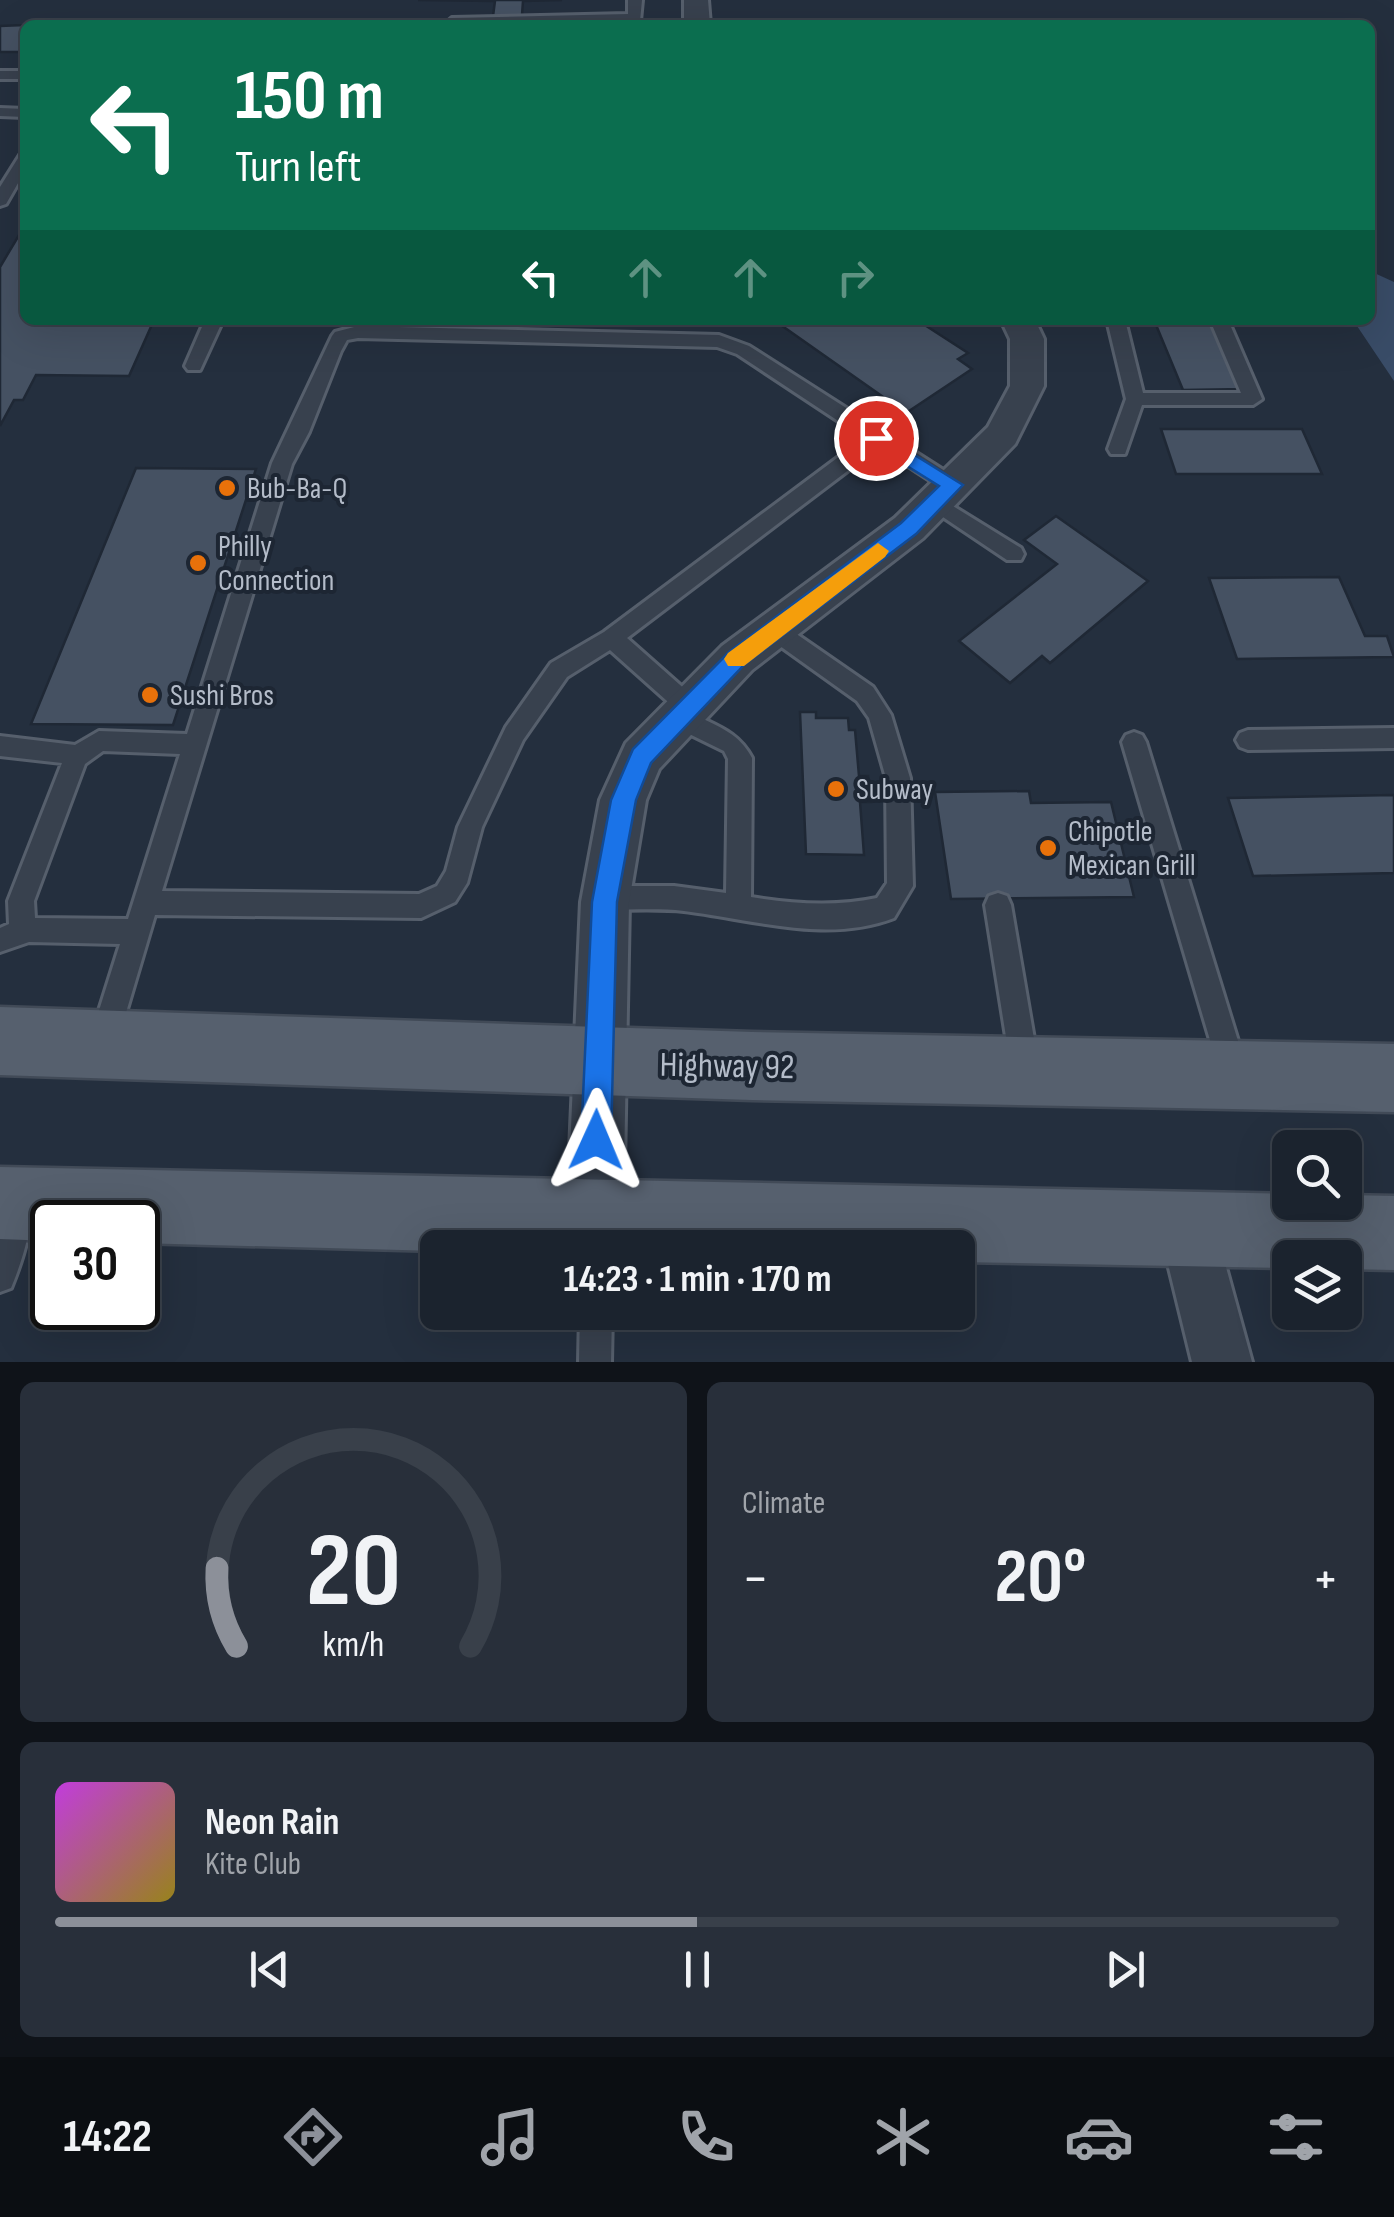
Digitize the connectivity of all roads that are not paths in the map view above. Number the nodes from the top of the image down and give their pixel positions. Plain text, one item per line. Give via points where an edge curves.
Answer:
1 (20, 167) edge
2 (0, 201) edge
3 (212, 325) edge
4 (1020, 325) edge
5 (1117, 325) edge
6 (1221, 325) edge
7 (194, 366) dead end
8 (1135, 399) junction
9 (876, 438) junction
10 (1118, 448) dead end
11 (944, 493) junction
12 (1014, 554) dead end
13 (774, 630) junction
14 (612, 638) junction
15 (684, 712) junction
16 (1394, 738) edge
17 (1248, 740) dead end
18 (1134, 742) dead end
19 (196, 744) junction
20 (0, 746) edge
21 (78, 755) junction
22 (605, 898) junction
23 (148, 903) junction
24 (998, 905) dead end
25 (738, 908) junction
26 (29, 930) junction
27 (139, 932) junction
28 (0, 940) edge
29 (0, 1041) edge
30 (102, 1044) junction
31 (597, 1062) junction
32 (1025, 1071) junction
33 (1234, 1075) junction
34 (1394, 1078) edge
35 (9, 1203) edge
36 (536, 1230) edge
37 (595, 1230) edge
38 (1188, 1231) junction
39 (975, 1232) edge
40 (1394, 1233) edge
41 (0, 1276) edge
42 (596, 1330) edge
43 (595, 1362) edge
44 (1222, 1362) edge

1 - 2 lane
3 - 7 lane
4 - 11 street via 1027,340 1027,386 1002,435
5 - 8 lane
6 - 8 lane via 1252,399
8 - 10 lane
9 - 11 lane
9 - 14 lane
9 - 19 lane via 719,340 341,336 300,438 282,462
11 - 12 lane
11 - 13 street
13 - 15 street
13 - 25 lane via 865,694 880,715 898,778 900,886 886,909 860,916
14 - 15 lane
14 - 23 lane via 559,670 514,734 446,894 421,906
15 - 22 street via 642,756 624,800
15 - 25 lane via 732,744 740,758
16 - 17 lane
18 - 33 lane
19 - 21 lane via 98,742
19 - 23 lane
20 - 21 lane
21 - 26 lane via 21,901 20,920
22 - 25 lane via 680,898
22 - 31 street
23 - 27 lane
24 - 32 lane
26 - 27 lane
26 - 28 lane
27 - 30 lane
29 - 30 main road, Highway 92
30 - 31 main road, Highway 92
31 - 32 main road, Highway 92
31 - 37 street
32 - 33 main road, Highway 92
33 - 34 main road, Highway 92
35 - 36 main road
35 - 41 lane
38 - 39 main road
38 - 40 main road
38 - 44 street
42 - 43 lane

